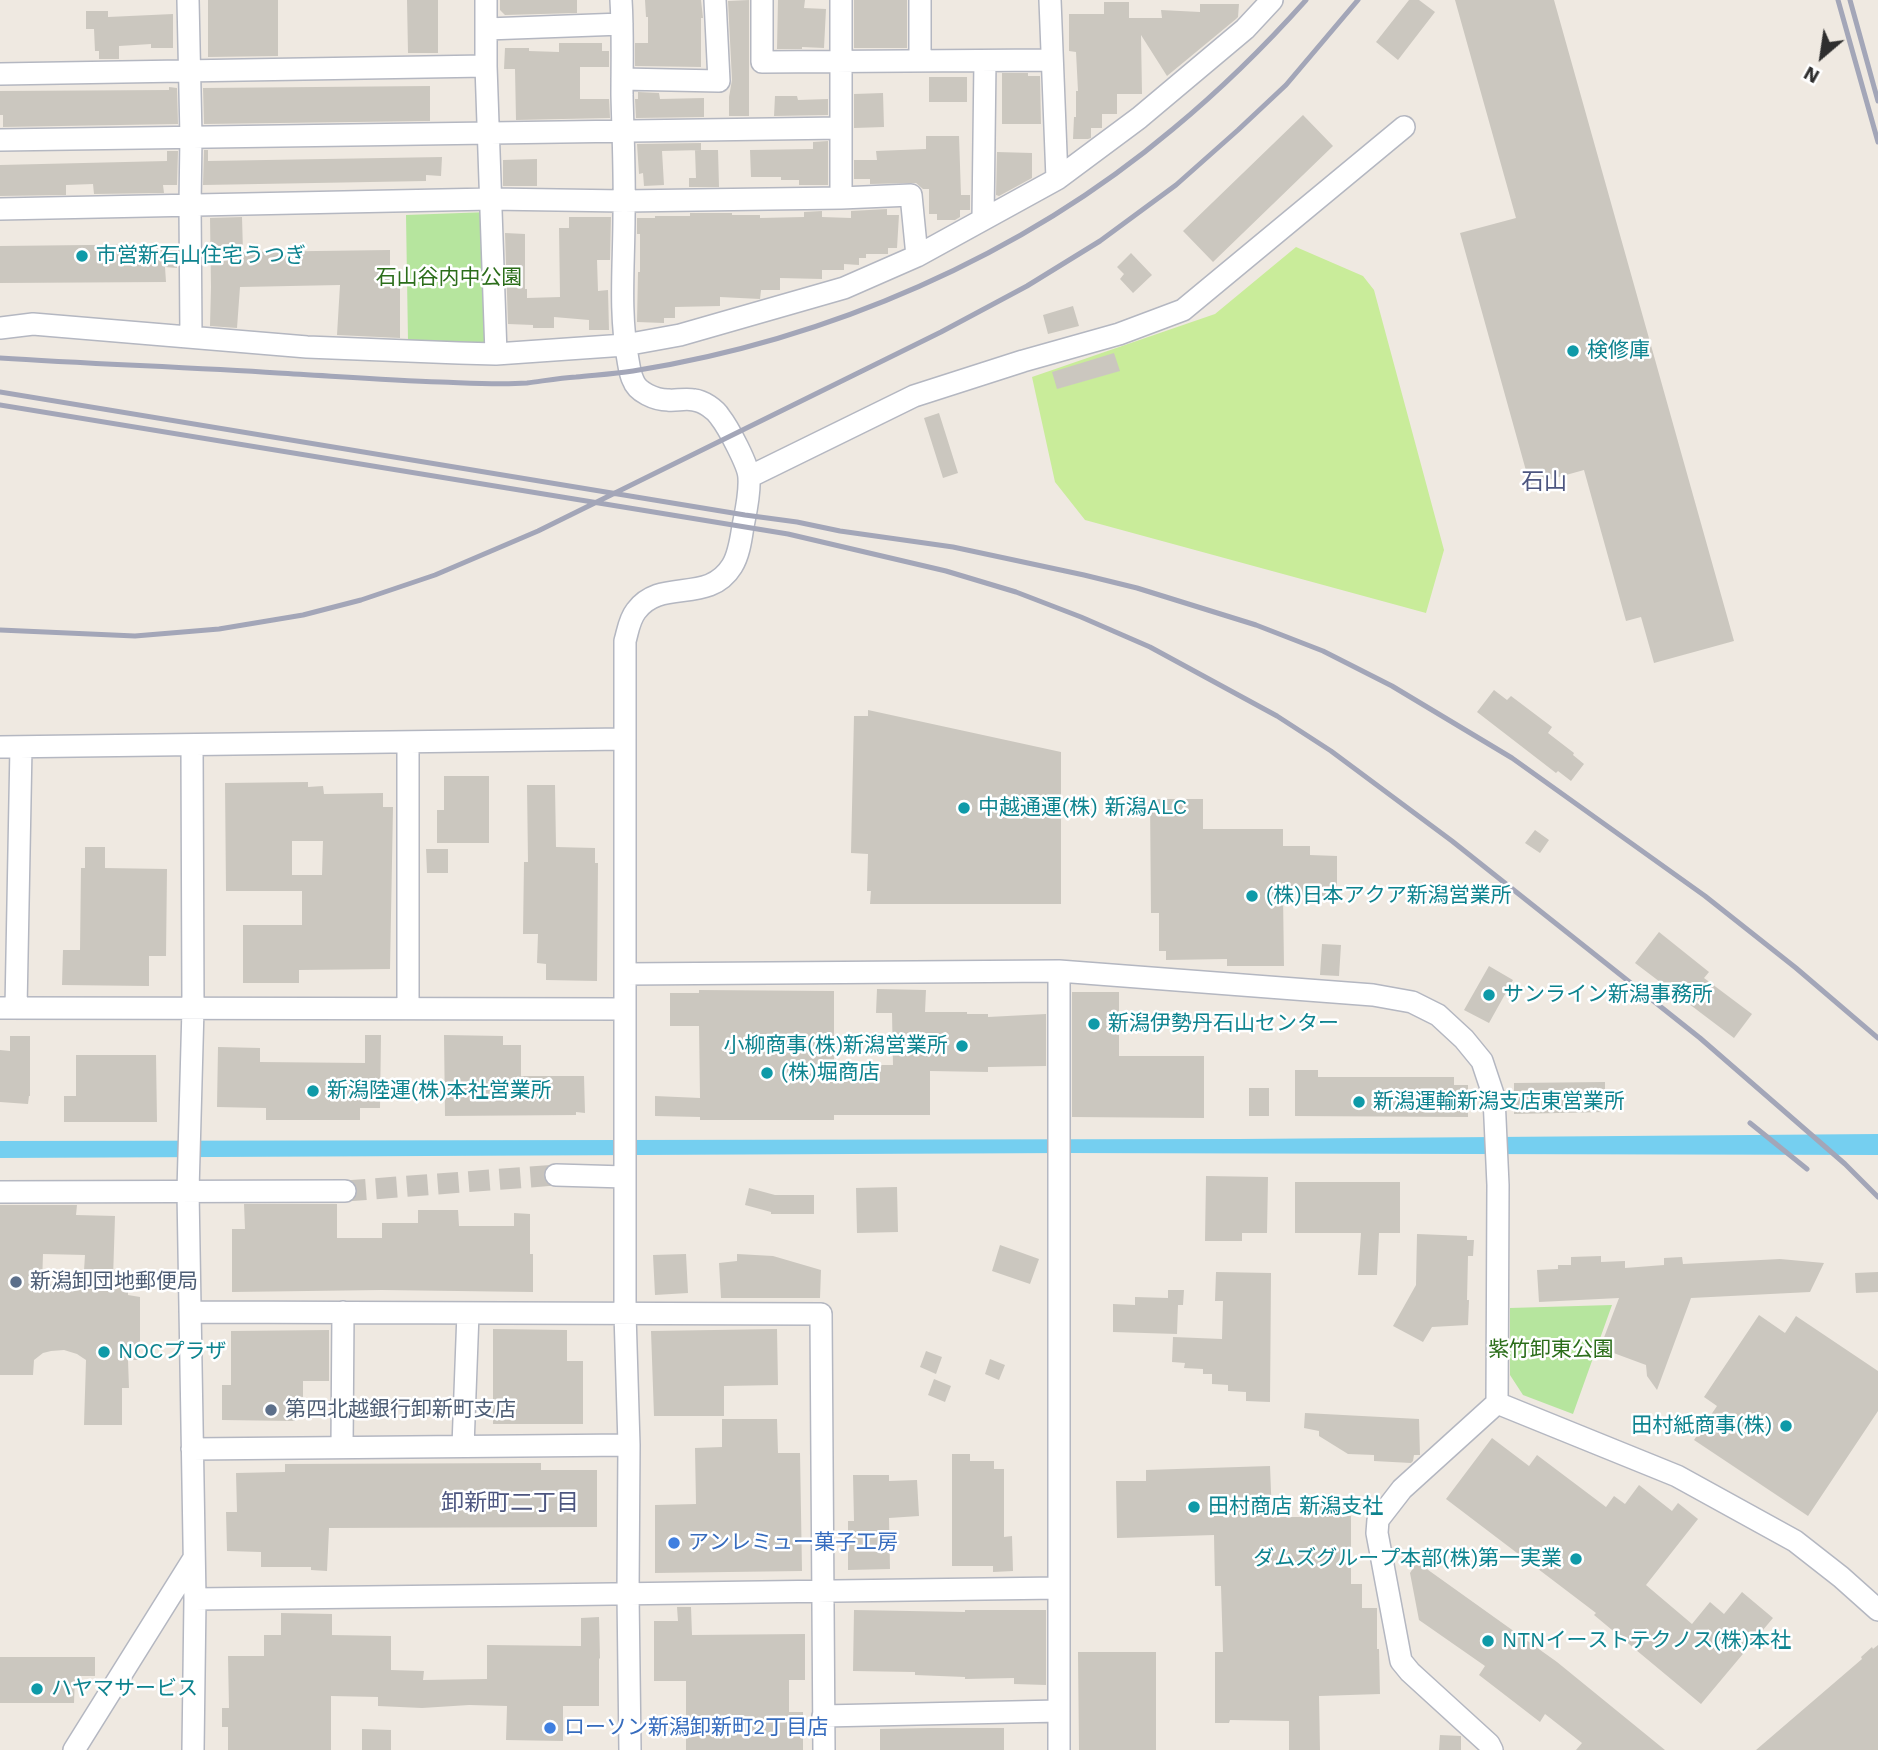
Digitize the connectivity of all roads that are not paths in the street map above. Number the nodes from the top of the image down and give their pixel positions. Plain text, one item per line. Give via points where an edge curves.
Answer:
1 (188, 0) edge
2 (486, 0) edge
3 (621, 0) edge
4 (715, 0) edge
5 (762, 0) edge
6 (841, 0) edge
7 (920, 0) edge
8 (1051, 0) edge
9 (1266, 2) edge
10 (622, 24) junction
11 (487, 29) junction
12 (920, 60) junction
13 (1052, 60) junction
14 (841, 61) junction
15 (985, 61) junction
16 (486, 66) junction
17 (188, 72) junction
18 (0, 75) edge
19 (622, 79) junction
20 (1404, 127) dead end
21 (841, 128) junction
22 (623, 131) junction
23 (489, 133) junction
24 (191, 136) junction
25 (0, 140) edge
26 (1057, 179) junction
27 (841, 198) junction
28 (491, 199) junction
29 (624, 201) junction
30 (190, 205) junction
31 (0, 209) edge
32 (983, 219) junction
33 (917, 256) junction
34 (0, 328) edge
35 (191, 337) junction
36 (625, 345) junction
37 (496, 354) junction
38 (749, 477) junction
39 (625, 738) junction
40 (408, 742) junction
41 (192, 745) junction
42 (10, 747) edge
43 (9, 839) edge
44 (1059, 971) junction
45 (625, 974) junction
46 (408, 1008) junction
47 (8, 1009) edge
48 (193, 1009) junction
49 (625, 1009) junction
50 (556, 1175) tunnel mouth
51 (625, 1177) junction
52 (188, 1191) junction
53 (345, 1191) tunnel mouth
54 (0, 1192) edge
55 (190, 1312) junction
56 (343, 1312) junction
57 (468, 1313) junction
58 (625, 1313) junction
59 (1497, 1403) junction
60 (629, 1445) junction
61 (463, 1446) junction
62 (342, 1447) junction
63 (192, 1449) junction
64 (194, 1558) junction
65 (1059, 1588) junction
66 (628, 1593) junction
67 (822, 1593) junction
68 (195, 1599) junction
69 (1878, 1610) edge
70 (1059, 1711) junction
71 (823, 1716) junction
72 (74, 1750) edge
73 (193, 1750) edge
74 (630, 1750) edge
75 (824, 1750) edge
76 (1059, 1750) edge
77 (1492, 1750) edge

1 - 17 street
2 - 11 street
3 - 10 street
4 - 19 street via 719,80
5 - 14 street via 762,62
6 - 14 street
7 - 12 street
8 - 13 street
9 - 26 street via 1245,29
10 - 11 street
10 - 19 street
11 - 16 street
12 - 14 street
12 - 15 street
13 - 15 street
13 - 26 street
14 - 21 street
15 - 32 street
16 - 17 street
16 - 23 street
17 - 18 street
17 - 24 street
19 - 22 street
20 - 38 street via 1183,310 914,396
21 - 22 street
21 - 27 street
22 - 23 street
22 - 29 street
23 - 24 street
23 - 28 street
24 - 25 street
24 - 30 street
26 - 32 street
27 - 29 street
27 - 33 street via 911,195
28 - 29 street
28 - 30 street
28 - 37 street
29 - 36 street
30 - 31 street
30 - 35 street
32 - 33 street
33 - 36 street via 844,288 680,335
34 - 35 street via 33,324
35 - 37 street
36 - 37 street
36 - 38 street via 633,383 643,392 654,398 695,400 720,416
38 - 39 street via 738,552 724,576 701,589 656,596 637,610 630,622 625,641
39 - 40 street
39 - 45 street
40 - 41 street
40 - 46 street
41 - 42 street
41 - 48 street
42 - 43 street
43 - 47 street
44 - 45 street
44 - 59 street via 1373,995 1412,1002 1438,1015 1464,1039 1482,1061 1494,1097
44 - 65 street
45 - 49 street
46 - 48 street
46 - 49 street
47 - 48 street
48 - 52 street
49 - 51 street
50 - 51 street
51 - 58 street
52 - 53 street
52 - 54 street
52 - 55 street
55 - 56 street
55 - 63 street
56 - 57 street
56 - 62 street
57 - 58 street
57 - 61 street
58 - 60 street
58 - 67 street via 821,1314
59 - 69 street via 1677,1476 1795,1541
59 - 77 street via 1402,1489 1378,1520 1377,1533 1401,1661
60 - 61 street
60 - 66 street
61 - 62 street
62 - 63 street
63 - 64 street
64 - 68 street
64 - 72 street
65 - 67 street
65 - 70 street
66 - 67 street
66 - 68 street
66 - 74 street
67 - 71 street
68 - 73 street
70 - 71 street
70 - 76 street
71 - 75 street

